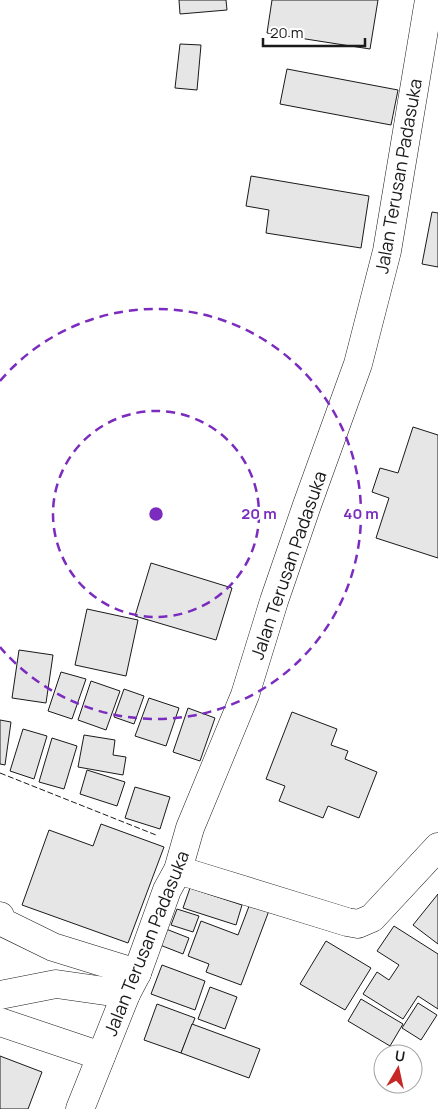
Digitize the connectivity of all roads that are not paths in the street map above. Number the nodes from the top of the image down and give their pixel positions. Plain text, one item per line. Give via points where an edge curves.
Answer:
1 (429, 0) edge
2 (438, 847) edge
3 (178, 870) junction
4 (0, 916) edge
5 (132, 983) junction
6 (0, 994) edge
7 (0, 1022) edge
8 (101, 1056) junction
9 (80, 1109) edge

1 - 3 street, Jalan Terusan Padasuka via 386,251 358,364 274,601 245,696 190,828
2 - 3 street via 372,918 358,924
3 - 5 street, Jalan Terusan Padasuka via 167,890
4 - 5 street via 2,922
5 - 6 street via 56,984
5 - 8 street, Jalan Terusan Padasuka
7 - 8 street
8 - 9 street, Jalan Terusan Padasuka

